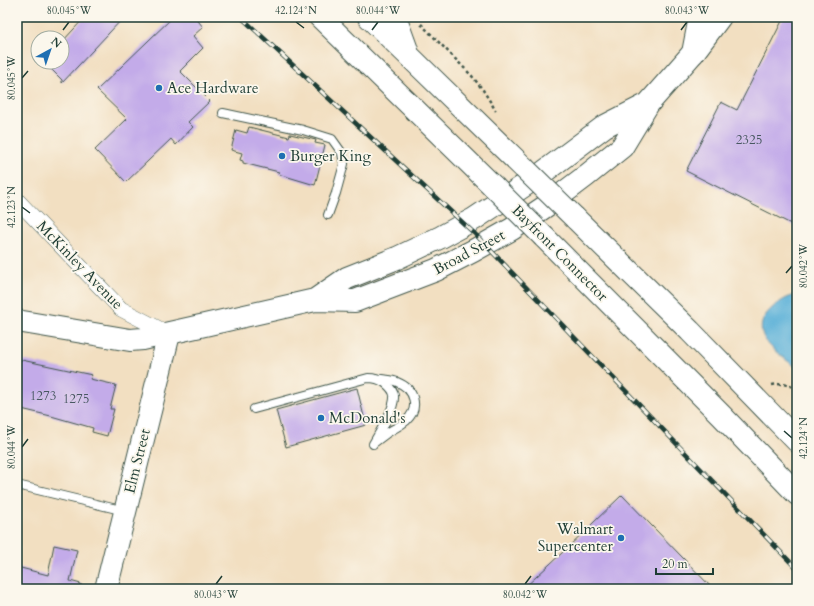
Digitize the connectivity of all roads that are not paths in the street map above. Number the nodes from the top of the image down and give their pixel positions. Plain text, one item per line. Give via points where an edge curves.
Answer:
1 (320, 17) edge
2 (368, 17) edge
3 (395, 17) edge
4 (700, 17) edge
5 (720, 17) edge
6 (693, 53) junction
7 (410, 57) junction
8 (648, 104) junction
9 (223, 113) dead end
10 (17, 200) edge
11 (328, 215) dead end
12 (315, 300) junction
13 (17, 321) edge
14 (169, 334) junction
15 (375, 378) junction
16 (254, 409) dead end
17 (797, 441) edge
18 (17, 485) edge
19 (797, 494) edge
20 (125, 512) junction
21 (106, 589) edge

1 - 19 main road, Bayfront Connector, bridge via 563,256
2 - 7 main road
3 - 7 main road
4 - 6 main road
5 - 6 main road, Broad Street
6 - 8 main road, Broad Street
7 - 17 main road, bridge via 690,331
8 - 12 main road, Broad Street via 605,126 537,177 474,219 397,258 347,278
8 - 12 main road, Broad Street via 622,147 555,200 512,229 436,270 355,301
9 - 11 lane via 303,130 332,139 342,153 344,164
10 - 14 street, McKinley Avenue via 121,310
12 - 14 main road, Broad Street
13 - 14 main road, Broad Street via 130,340
14 - 20 main road, Elm Street
15 - 15 lane via 388,385 393,390 395,398 373,444 406,421 414,406 414,397 406,387 397,382
15 - 16 lane
18 - 20 lane
20 - 21 main road, Elm Street

